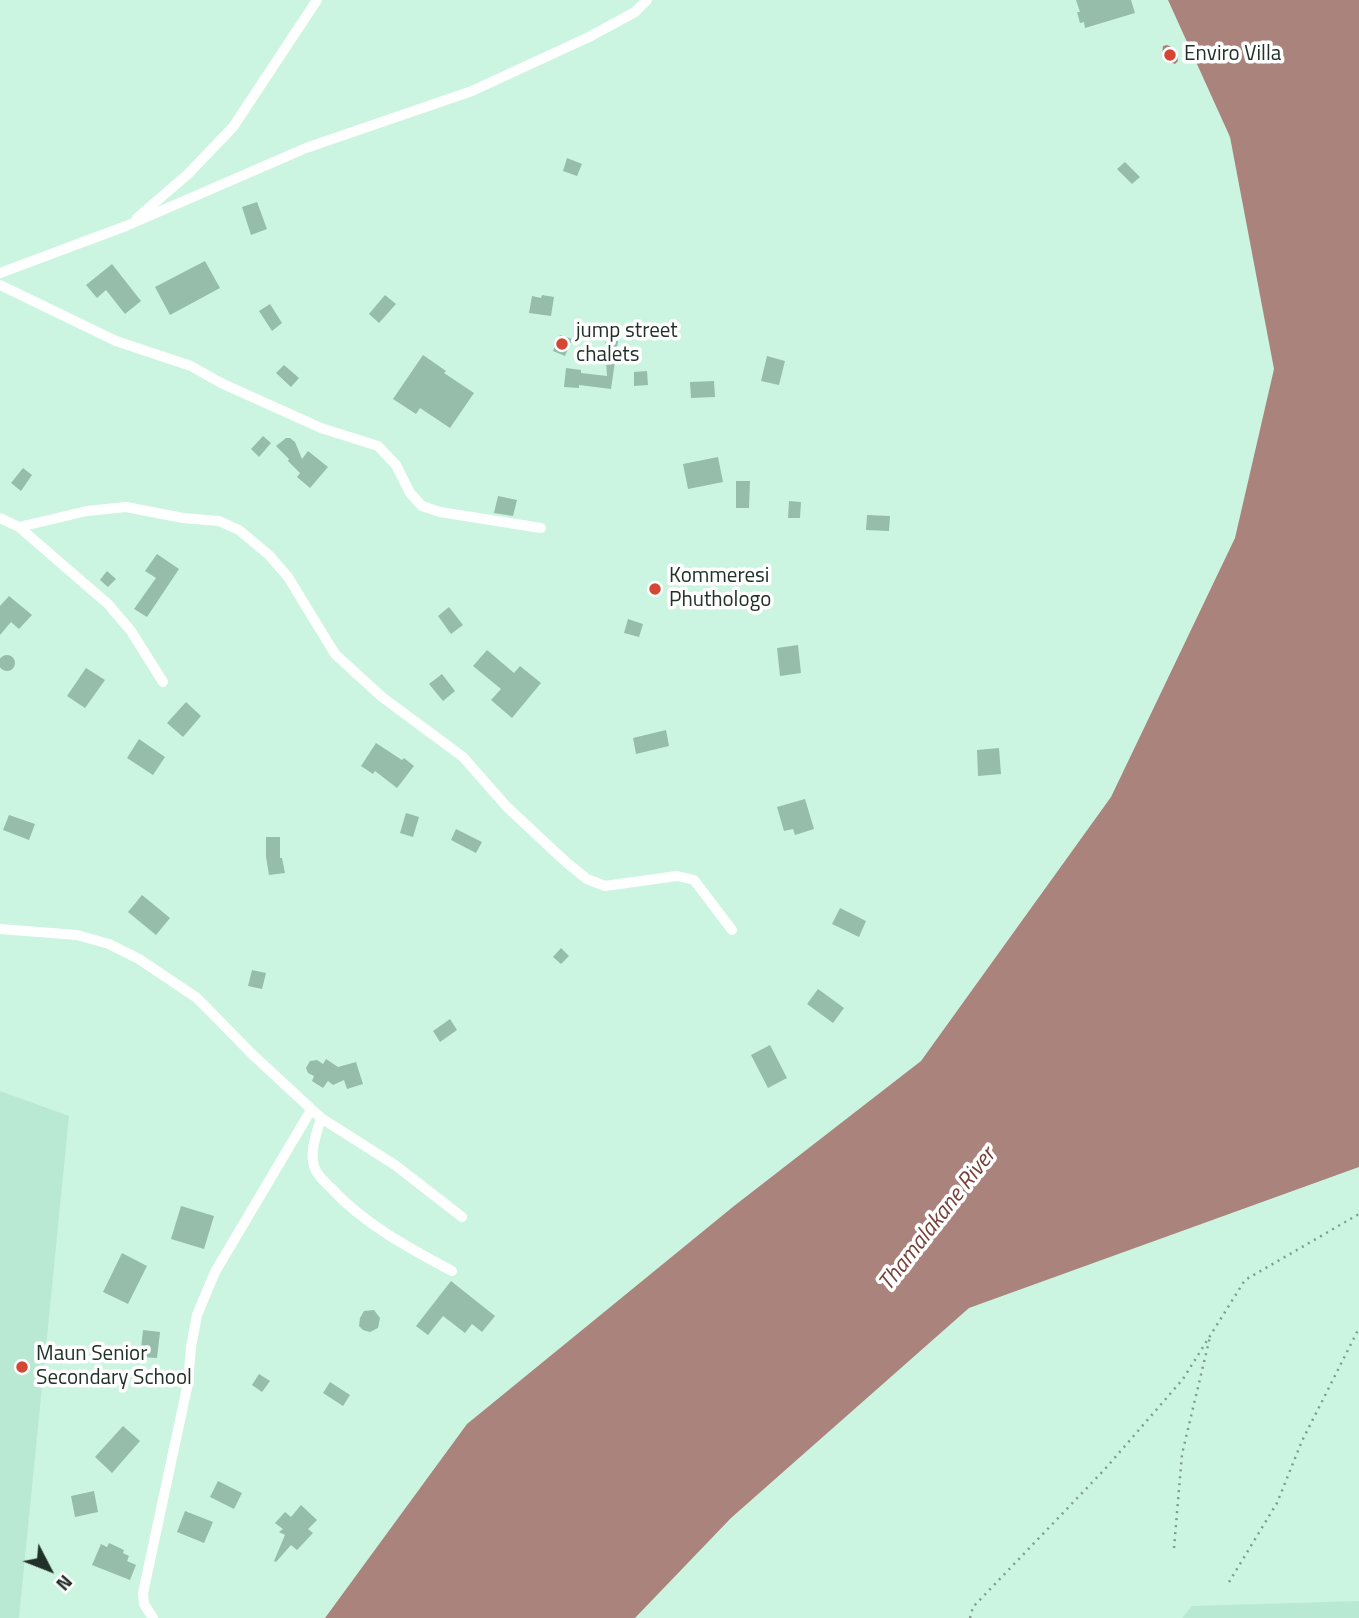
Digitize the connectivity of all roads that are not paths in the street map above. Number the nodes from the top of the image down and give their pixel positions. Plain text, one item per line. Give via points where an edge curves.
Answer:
1 (317, 0) edge
2 (647, 0) edge
3 (127, 226) junction
4 (0, 273) edge
5 (0, 285) edge
6 (0, 518) edge
7 (19, 527) junction
8 (541, 528) dead end
9 (163, 682) dead end
10 (0, 929) edge
11 (732, 930) dead end
12 (311, 1110) junction
13 (321, 1118) junction
14 (462, 1217) dead end
15 (452, 1271) dead end
16 (153, 1618) edge

1 - 3 street via 233,127 188,174
2 - 3 street via 635,12 589,37 472,91 306,148
3 - 4 street
5 - 8 street via 116,341 191,366 321,428 378,446 422,506
6 - 7 street
7 - 9 street via 108,604
7 - 11 street via 126,507 219,521 239,530 288,577 335,654 382,697 463,757 507,807 567,863 605,886 677,877 694,880
10 - 12 street via 77,935 139,959 197,999
12 - 13 street
12 - 16 street via 215,1272 197,1315 188,1383 143,1593
13 - 14 street via 395,1165
13 - 15 street via 312,1155 321,1177 360,1215

